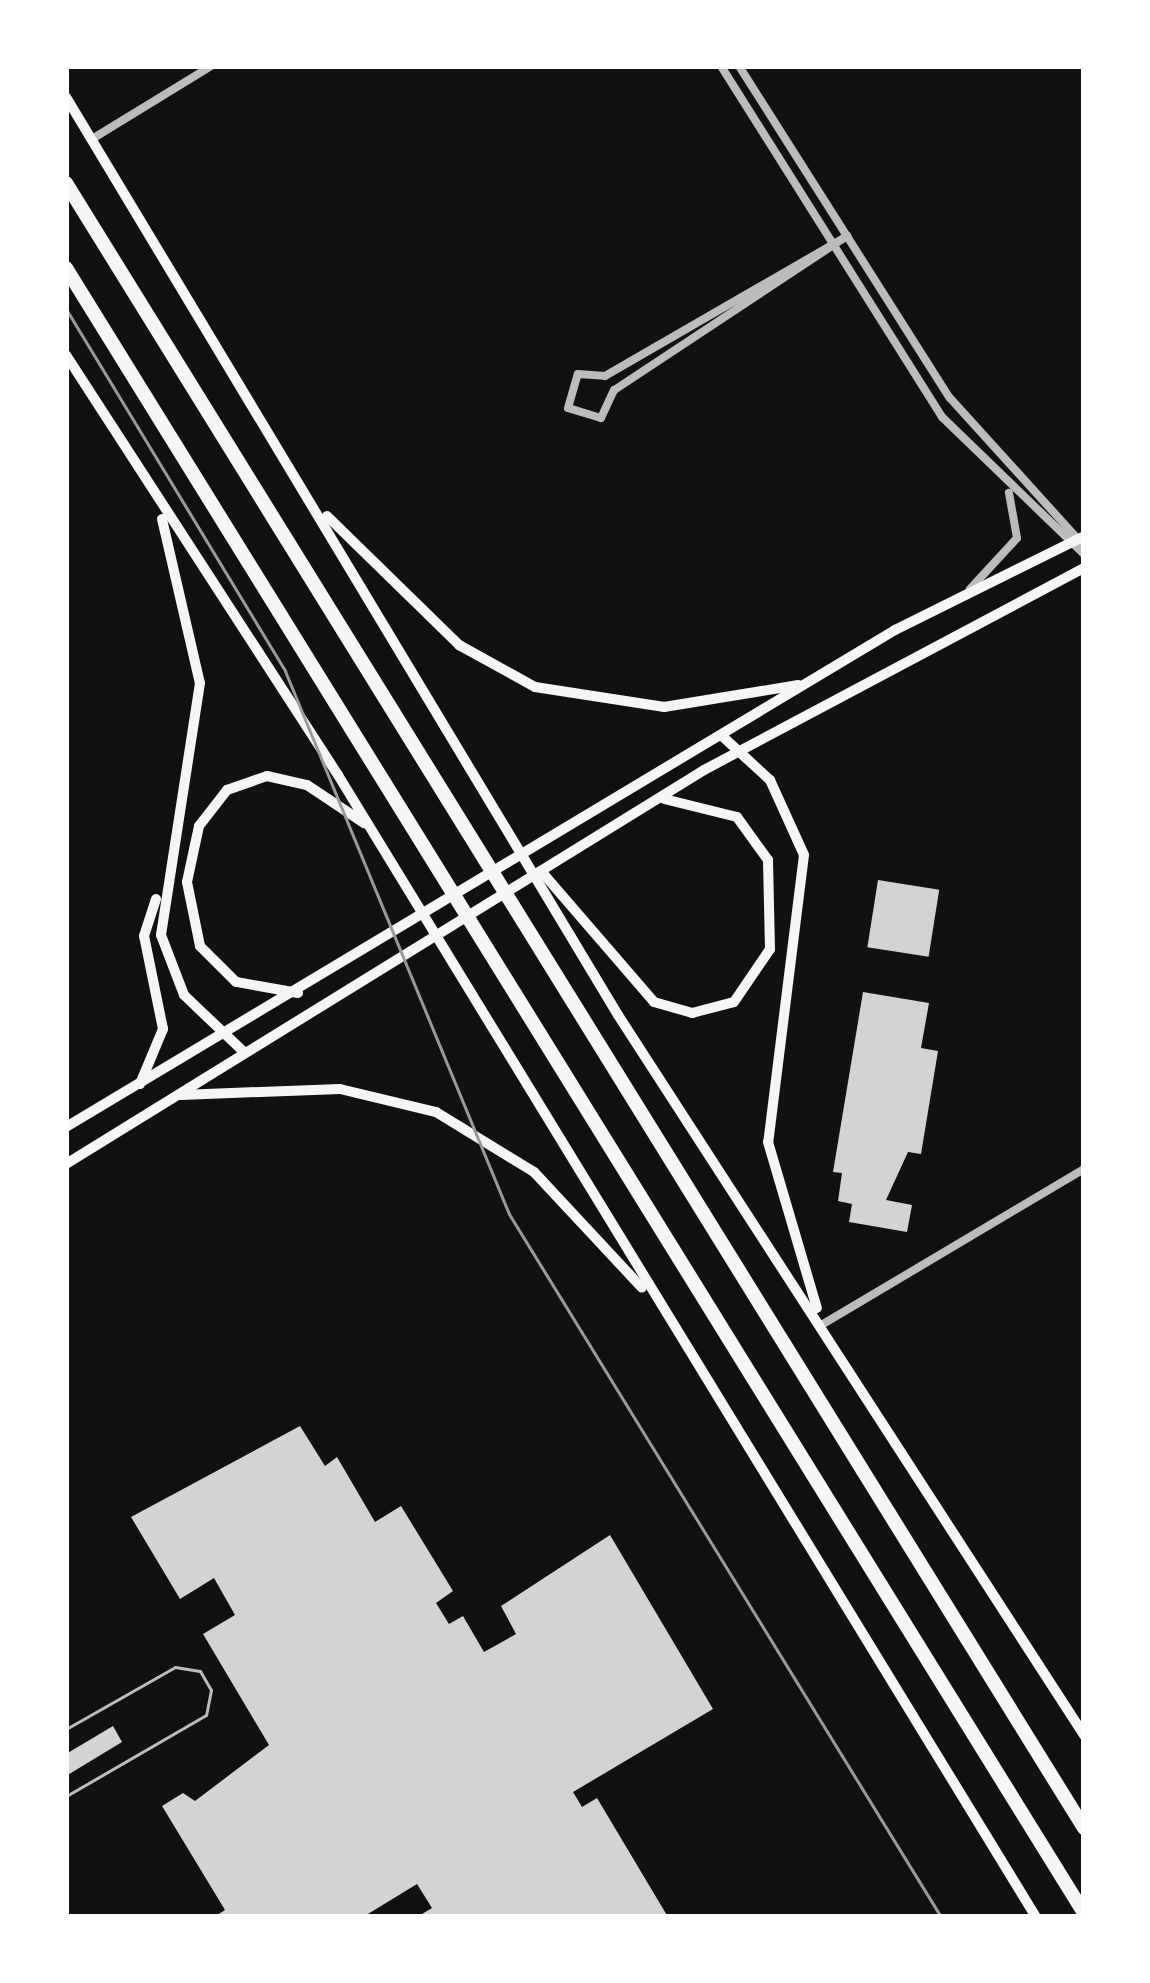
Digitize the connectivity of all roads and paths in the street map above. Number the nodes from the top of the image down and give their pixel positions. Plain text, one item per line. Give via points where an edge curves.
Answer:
1 (211, 66) edge
2 (721, 66) edge
3 (739, 66) edge
4 (66, 97) edge
5 (92, 139) junction
6 (66, 183) edge
7 (847, 236) junction
8 (832, 245) junction
9 (66, 268) edge
10 (66, 355) edge
11 (1008, 492) junction
12 (318, 507) junction
13 (161, 515) junction
14 (1079, 543) edge
15 (1084, 568) edge
16 (969, 589) junction
17 (807, 683) junction
18 (721, 735) junction
19 (746, 747) junction
20 (664, 799) junction
21 (371, 829) junction
22 (523, 850) junction
23 (160, 890) junction
24 (298, 993) junction
25 (224, 1039) junction
26 (245, 1053) junction
27 (140, 1084) junction
28 (177, 1095) junction
29 (66, 1127) edge
30 (66, 1164) edge
31 (1084, 1169) edge
32 (653, 1300) junction
33 (824, 1324) junction
34 (66, 1729) edge
35 (1084, 1735) edge
36 (66, 1796) edge
37 (1084, 1828) edge
38 (1084, 1913) edge
39 (1036, 1917) edge

1 - 5 street
2 - 8 street
3 - 7 street
4 - 5 main road
5 - 12 main road
6 - 37 highway
7 - 8 street
7 - 14 street via 950,398
8 - 8 street via 614,390 598,419 568,408 573,377 605,376
8 - 11 street via 929,400
9 - 38 highway
10 - 13 main road
11 - 14 street
11 - 16 street via 1017,538
12 - 17 main road via 459,645 535,687 664,707
12 - 22 main road
13 - 21 main road
13 - 23 main road via 200,683
14 - 16 main road
15 - 19 main road
16 - 17 main road
17 - 18 main road
18 - 19 main road
18 - 24 main road
19 - 20 main road
19 - 33 main road via 804,855 768,1142
20 - 22 main road via 737,817 772,873 770,949 724,1007 681,1012 644,995
20 - 26 main road
21 - 24 main road via 308,784 268,776 227,790 199,826 187,882 200,946 236,982
21 - 32 main road
22 - 33 main road
23 - 25 main road via 177,982
23 - 27 main road via 144,936 163,1029
24 - 25 main road
25 - 26 main road
25 - 27 main road
26 - 28 main road
27 - 29 main road
28 - 30 main road
28 - 32 main road via 340,1089 459,1122 534,1172
31 - 33 street
32 - 39 main road
33 - 35 main road
34 - 36 lane via 175,1666 200,1671 211,1690 206,1714

